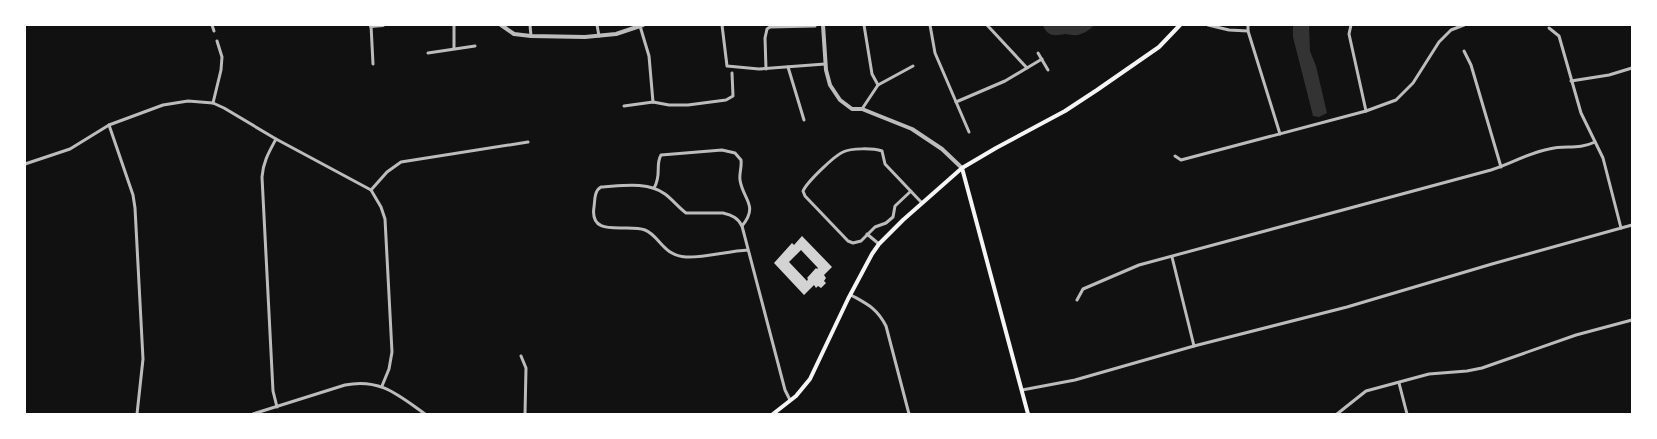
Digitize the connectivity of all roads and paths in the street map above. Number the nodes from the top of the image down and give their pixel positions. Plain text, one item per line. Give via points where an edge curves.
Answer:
1 (212, 25) edge
2 (371, 25) edge
3 (383, 25) edge
4 (454, 25) edge
5 (501, 25) edge
6 (530, 25) edge
7 (597, 25) edge
8 (722, 25) edge
9 (823, 25) edge
10 (864, 25) edge
11 (930, 25) edge
12 (987, 25) edge
13 (1180, 25) edge
14 (1208, 25) edge
15 (1244, 25) edge
16 (1248, 25) edge
17 (1351, 25) edge
18 (1464, 25) edge
19 (642, 26) edge
20 (815, 26) edge
21 (1549, 28) dead end
22 (214, 31) dead end
23 (1248, 31) junction
24 (532, 36) junction
25 (599, 36) junction
26 (218, 41) dead end
27 (475, 46) dead end
28 (454, 48) junction
29 (1464, 51) dead end
30 (428, 53) dead end
31 (1038, 54) dead end
32 (1042, 59) junction
33 (373, 64) dead end
34 (825, 64) junction
35 (913, 66) dead end
36 (788, 67) junction
37 (766, 68) junction
38 (1027, 68) junction
39 (1632, 68) edge
40 (1048, 70) dead end
41 (732, 73) dead end
42 (1571, 81) junction
43 (878, 85) junction
44 (653, 102) junction
45 (956, 102) junction
46 (213, 103) junction
47 (624, 106) dead end
48 (862, 110) junction
49 (1366, 111) junction
50 (804, 120) dead end
51 (109, 124) junction
52 (969, 132) dead end
53 (1280, 134) junction
54 (276, 139) junction
55 (528, 142) dead end
56 (1595, 142) junction
57 (1175, 156) dead end
58 (25, 164) edge
59 (1501, 167) junction
60 (962, 168) junction
61 (654, 188) junction
62 (371, 190) junction
63 (911, 191) junction
64 (922, 203) junction
65 (1632, 225) edge
66 (742, 226) junction
67 (1621, 228) junction
68 (867, 234) junction
69 (879, 244) junction
70 (748, 250) junction
71 (1172, 257) junction
72 (850, 295) junction
73 (1077, 300) dead end
74 (1632, 320) edge
75 (1194, 346) junction
76 (521, 356) dead end
77 (1399, 383) junction
78 (382, 386) junction
79 (1022, 390) junction
80 (790, 400) junction
81 (277, 407) junction
82 (137, 414) edge
83 (253, 414) edge
84 (425, 414) edge
85 (525, 414) edge
86 (773, 414) edge
87 (909, 414) edge
88 (1028, 414) edge
89 (1337, 414) edge
90 (1407, 414) edge

1 - 22 street
2 - 3 street
2 - 33 street
4 - 28 street
5 - 24 street via 514,34
6 - 24 street
7 - 25 street
8 - 37 street via 727,66
9 - 34 street
10 - 43 street via 872,74
11 - 45 street via 935,53
12 - 38 street
13 - 60 main road via 1159,47 1065,111
14 - 23 street
15 - 16 street
16 - 23 street
17 - 49 street via 1349,34
18 - 49 street via 1451,30 1439,42 1413,83 1396,100
19 - 25 street
19 - 44 street via 649,56
20 - 37 street via 767,29
21 - 42 street via 1559,36
23 - 53 street
24 - 25 street
26 - 46 street via 222,70
27 - 28 street
28 - 30 street
29 - 59 street
31 - 32 street
32 - 38 street
32 - 40 street
34 - 36 street
34 - 48 street via 830,85 840,100 852,109
35 - 43 street
36 - 37 street
36 - 50 street
38 - 45 street via 1006,81
39 - 42 street
41 - 44 street via 733,96 726,100 688,105
42 - 56 street
43 - 48 street
44 - 47 street
45 - 52 street
46 - 51 street via 175,102
46 - 54 street
48 - 60 street via 918,133
49 - 53 street
51 - 58 street via 70,149
51 - 82 street via 135,208 143,358
53 - 57 street via 1181,160
54 - 62 street
54 - 81 street via 267,155 262,177 273,391
55 - 62 street via 401,162
56 - 59 street via 1574,148 1538,151
56 - 67 street via 1603,158
59 - 71 street
60 - 64 main road
60 - 79 main road
61 - 66 street via 686,213 729,215
61 - 66 street via 661,155 714,150 735,153 741,160 740,180 750,206 749,217
61 - 70 street via 637,185 601,187 596,191 595,221 602,227 645,230 667,250 680,256
62 - 78 street via 385,219 392,352
63 - 64 street
63 - 68 street via 894,206 893,217
63 - 68 street via 885,164 882,151 875,149 841,152 804,188 805,196 848,241 857,243
64 - 69 main road
65 - 67 street
66 - 70 street
67 - 75 street via 1347,307
68 - 69 street
69 - 72 main road
70 - 80 street
71 - 73 street via 1139,265 1084,289
71 - 75 street
72 - 80 main road via 810,379
72 - 87 street via 868,305 886,326
74 - 77 street via 1482,368 1429,374
75 - 79 street via 1075,380
76 - 85 street via 526,368
77 - 89 street via 1366,391
77 - 90 street
78 - 81 street via 369,383 345,385
78 - 84 street
79 - 88 main road
80 - 86 main road
81 - 83 street

